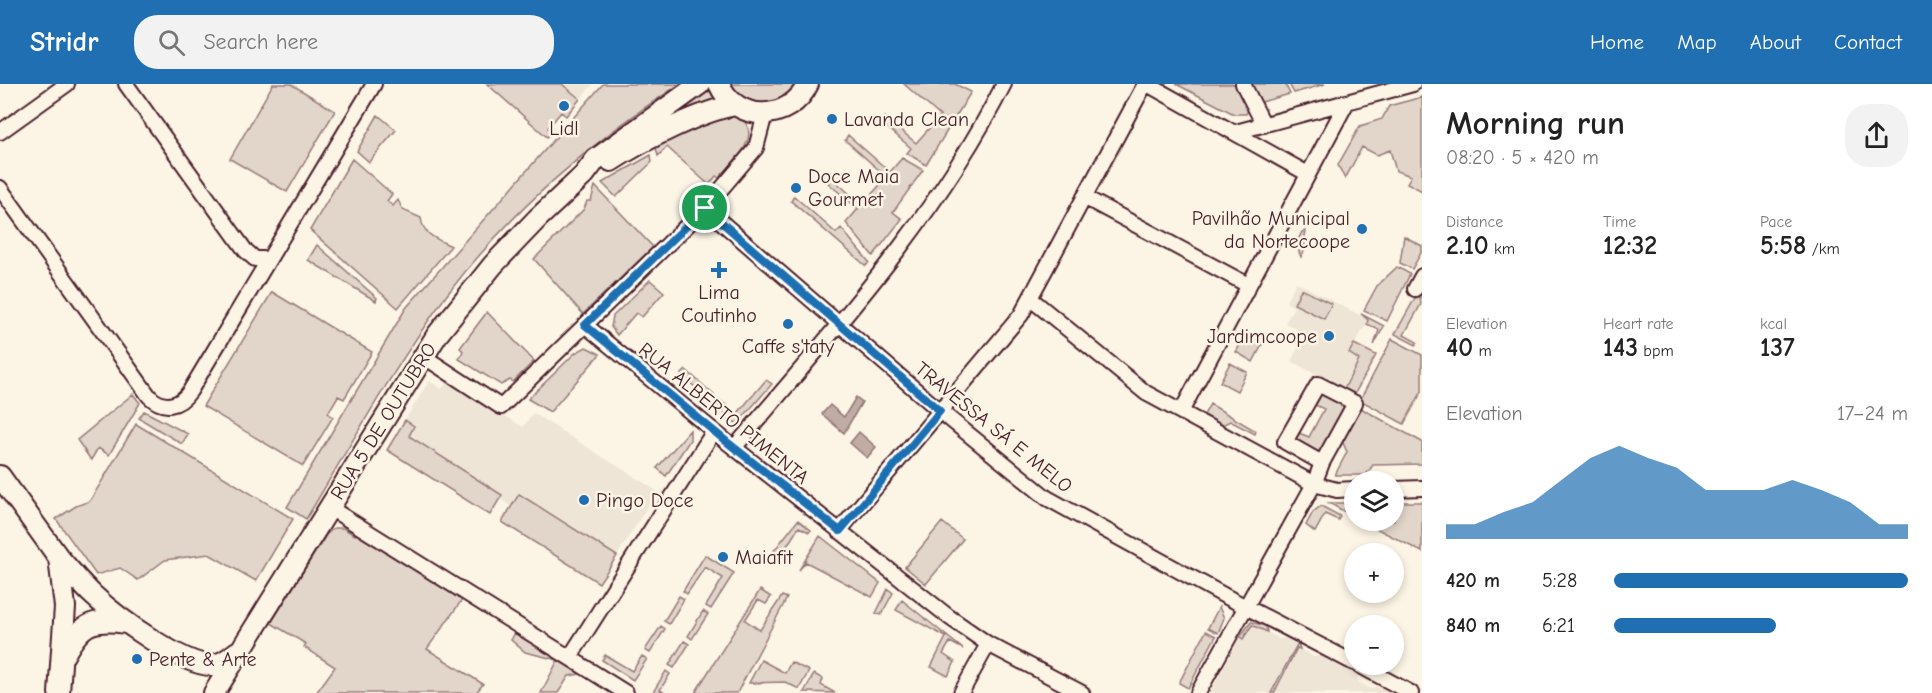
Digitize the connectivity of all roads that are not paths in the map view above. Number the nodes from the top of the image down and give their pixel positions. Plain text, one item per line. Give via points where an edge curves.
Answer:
1 (67, 84) edge
2 (126, 84) edge
3 (374, 84) edge
4 (700, 84) edge
5 (719, 84) edge
6 (1004, 84) edge
7 (1146, 84) edge
8 (1243, 84) edge
9 (1413, 84) edge
10 (808, 87) edge
11 (1347, 102) junction
12 (736, 105) junction
13 (765, 114) junction
14 (1264, 125) junction
15 (0, 132) edge
16 (1236, 132) junction
17 (1308, 174) junction
18 (584, 175) junction
19 (0, 188) edge
20 (1084, 198) junction
21 (705, 208) junction
22 (270, 259) junction
23 (1422, 276) edge
24 (1248, 285) junction
25 (1415, 289) dead end
26 (1031, 299) junction
27 (838, 324) junction
28 (585, 325) junction
29 (423, 356) junction
30 (940, 411) junction
31 (1181, 412) junction
32 (714, 431) junction
33 (734, 448) junction
34 (1322, 462) junction
35 (0, 476) edge
36 (1314, 484) junction
37 (1422, 488) edge
38 (1404, 489) edge
39 (1344, 490) edge
40 (330, 508) junction
41 (840, 531) junction
42 (59, 558) junction
43 (1246, 607) junction
44 (126, 623) junction
45 (988, 644) junction
46 (239, 651) junction
47 (62, 657) junction
48 (570, 657) junction
49 (1344, 658) edge
50 (191, 662) junction
51 (1377, 675) edge
52 (58, 693) edge
53 (206, 693) edge
54 (214, 693) edge
55 (626, 693) edge
56 (961, 693) edge
57 (1082, 693) edge
58 (1198, 693) edge
59 (1411, 693) edge

1 - 15 street
2 - 22 street via 246,249 255,259
3 - 22 street
4 - 18 main road, RUA 5 DE OUTUBRO via 605,152
5 - 12 main road
6 - 27 street via 944,186
7 - 16 street
7 - 20 street
8 - 14 street
9 - 11 street
10 - 13 main road via 782,111
11 - 14 street
11 - 17 street
12 - 13 main road
12 - 18 main road, RUA 5 DE OUTUBRO via 649,140
13 - 21 street via 756,148
14 - 16 street
16 - 17 street
17 - 24 street
18 - 29 main road, RUA 5 DE OUTUBRO via 493,265
19 - 22 street via 143,388 161,405 184,400
20 - 24 street
20 - 26 street
21 - 27 street, TRAVESSA SÁ E MELO
21 - 28 street
23 - 25 street
24 - 31 street
26 - 30 street
26 - 31 street via 1134,385
27 - 30 street, TRAVESSA SÁ E MELO
27 - 33 street
28 - 29 street via 501,407
28 - 32 street, RUA ALBERTO PIMENTA
29 - 40 main road, RUA 5 DE OUTUBRO
30 - 41 street
30 - 43 street, TRAVESSA SÁ E MELO via 1047,498
31 - 36 street
32 - 33 street, RUA ALBERTO PIMENTA
32 - 48 street
33 - 41 street, RUA ALBERTO PIMENTA
34 - 34 street via 1355,403 1318,384 1285,442
34 - 36 street
35 - 42 main road
36 - 39 street
36 - 43 street
37 - 38 street
40 - 46 main road, RUA 5 DE OUTUBRO
40 - 48 street
41 - 45 street, RUA ALBERTO PIMENTA
42 - 44 main road via 94,597
42 - 47 main road via 64,598
43 - 49 street, TRAVESSA SÁ E MELO
43 - 58 street
44 - 47 main road via 101,621 84,627
44 - 50 main road
45 - 56 street
45 - 57 street, RUA ALBERTO PIMENTA
46 - 50 main road via 221,663
46 - 54 main road, RUA 5 DE OUTUBRO
47 - 52 main road
48 - 55 street
50 - 53 main road via 203,678
51 - 59 street, TRAVESSA SÁ E MELO

